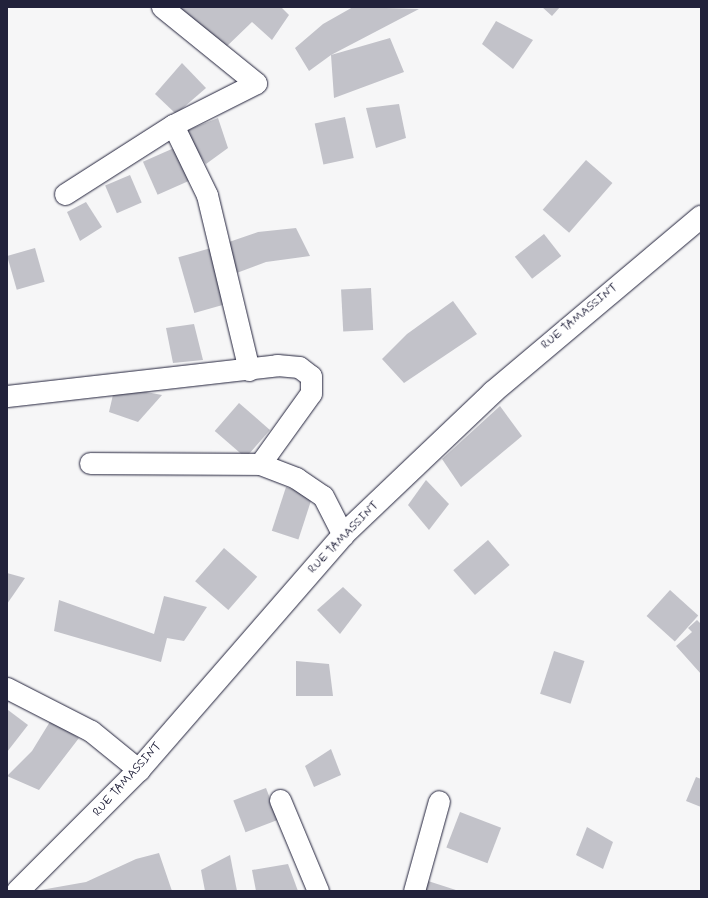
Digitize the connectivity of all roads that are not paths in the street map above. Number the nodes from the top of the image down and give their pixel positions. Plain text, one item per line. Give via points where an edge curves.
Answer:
1 (162, 7) edge
2 (173, 125) junction
3 (65, 194) dead end
4 (701, 217) edge
5 (249, 370) junction
6 (7, 396) edge
7 (90, 463) dead end
8 (260, 464) junction
9 (343, 535) junction
10 (7, 688) edge
11 (139, 770) junction
12 (280, 800) dead end
13 (439, 801) dead end
14 (18, 891) edge
15 (318, 891) edge
16 (414, 891) edge

1 - 2 street via 256,83
2 - 3 street
2 - 5 street via 207,194
4 - 9 main road, RUE TAMASSINT via 493,392
5 - 6 street
5 - 8 street via 277,365 299,367 311,376 311,394
7 - 8 street
8 - 9 street via 296,478 323,496
9 - 11 main road, RUE TAMASSINT
10 - 11 street via 91,731
11 - 14 main road, RUE TAMASSINT
12 - 15 street
13 - 16 street

